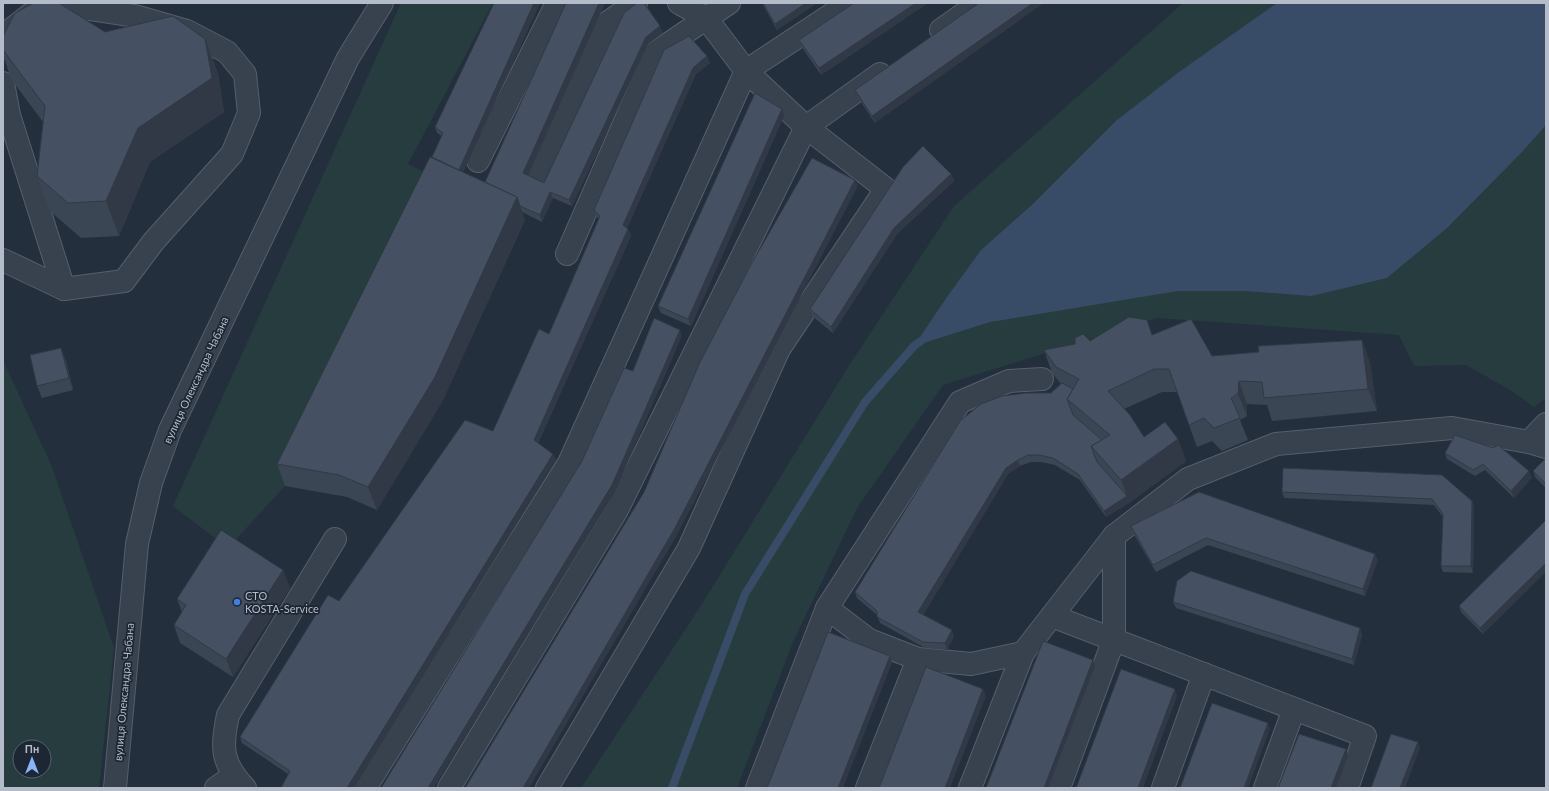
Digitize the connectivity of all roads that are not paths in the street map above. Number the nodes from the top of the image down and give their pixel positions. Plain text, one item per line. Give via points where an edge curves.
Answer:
1 (382, 3) edge
2 (557, 3) edge
3 (636, 3) edge
4 (679, 3) edge
5 (729, 3) edge
6 (849, 3) edge
7 (979, 3) edge
8 (706, 18) junction
9 (928, 40) edge
10 (3, 48) edge
11 (896, 63) edge
12 (746, 71) junction
13 (3, 82) edge
14 (806, 127) junction
15 (478, 161) dead end
16 (537, 177) dead end
17 (567, 254) dead end
18 (3, 260) edge
19 (64, 289) junction
20 (1042, 378) dead end
21 (1546, 424) edge
22 (1538, 444) edge
23 (1114, 536) junction
24 (335, 539) dead end
25 (827, 608) junction
26 (1052, 616) junction
27 (1114, 639) junction
28 (1023, 653) junction
29 (918, 659) junction
30 (1204, 674) junction
31 (1294, 709) junction
32 (231, 784) edge
33 (115, 788) edge
34 (365, 788) edge
35 (449, 788) edge
36 (547, 788) edge
37 (756, 788) edge
38 (867, 788) edge
39 (970, 788) edge
40 (1059, 788) edge
41 (1163, 788) edge
42 (1265, 788) edge
43 (1347, 788) edge

1 - 33 street, вулиця Олександра Чабана via 348,58 170,430 151,483 137,544
2 - 15 street
3 - 16 street via 607,23
4 - 8 street
5 - 8 street
6 - 12 street
7 - 9 street
8 - 12 street
8 - 17 street via 655,53
10 - 19 street via 3,36 31,14 89,9 135,16 187,31 227,52 245,74 249,113 232,154 154,241 124,281
11 - 14 street
12 - 14 street
12 - 34 street via 569,463
13 - 19 street via 9,115
14 - 35 street via 617,510
14 - 36 street via 886,189 779,349 689,548
18 - 19 street
20 - 25 street via 1009,381 960,402
21 - 22 street
22 - 23 street via 1452,428 1276,444 1188,479
23 - 26 street
23 - 27 street
24 - 32 street via 228,715 223,737
25 - 29 street via 869,640
25 - 37 street
26 - 27 street
26 - 28 street
27 - 30 street
27 - 40 street
28 - 29 street via 971,664
28 - 39 street
29 - 38 street
30 - 31 street
30 - 41 street
31 - 42 street
31 - 43 street via 1365,736

